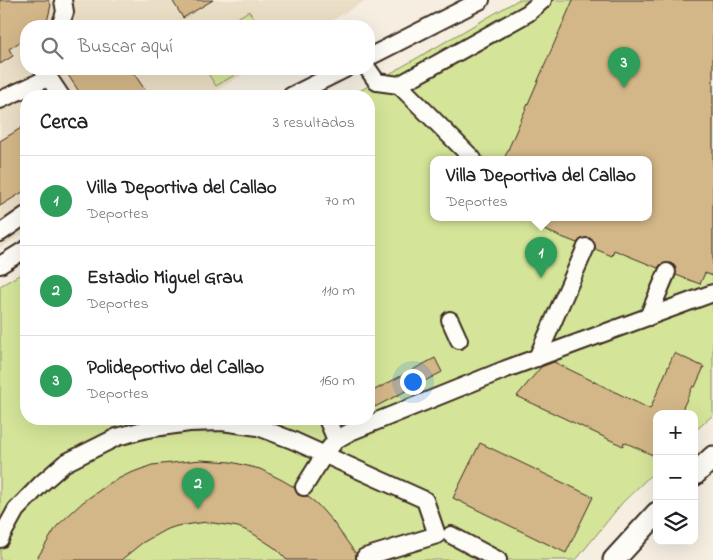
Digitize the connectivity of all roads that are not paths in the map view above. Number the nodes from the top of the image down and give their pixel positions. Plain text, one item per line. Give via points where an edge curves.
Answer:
1 (62, 0) edge
2 (481, 0) edge
3 (543, 0) edge
4 (62, 20) edge
5 (375, 54) edge
6 (43, 75) edge
7 (47, 75) edge
8 (333, 75) edge
9 (372, 75) edge
10 (399, 85) junction
11 (56, 90) edge
12 (303, 90) edge
13 (0, 100) edge
14 (469, 156) edge
15 (20, 219) edge
16 (0, 233) edge
17 (586, 247) dead end
18 (20, 253) edge
19 (0, 265) edge
20 (667, 272) dead end
21 (713, 293) edge
22 (648, 317) junction
23 (450, 320) dead end
24 (459, 340) dead end
25 (537, 358) junction
26 (375, 421) edge
27 (172, 425) edge
28 (244, 425) edge
29 (330, 425) edge
30 (366, 425) edge
31 (336, 440) junction
32 (324, 455) junction
33 (713, 457) edge
34 (698, 471) edge
35 (304, 487) dead end
36 (653, 517) edge
37 (451, 535) dead end
38 (0, 539) edge
39 (365, 557) dead end
40 (498, 560) edge
41 (614, 560) edge

1 - 4 street via 65,12
2 - 5 street
3 - 10 street via 528,14
6 - 13 street
7 - 11 street
8 - 12 street
9 - 10 street via 377,82
10 - 14 street
15 - 16 street
17 - 25 street
18 - 19 street
20 - 22 street
21 - 22 street
22 - 25 street
23 - 24 street
25 - 26 street
27 - 38 street via 117,437 65,463 16,510
28 - 32 street via 258,427
29 - 31 street
30 - 31 street
31 - 32 street
32 - 35 street
32 - 39 street via 425,500 437,535
33 - 34 main road
36 - 41 main road
37 - 40 street

